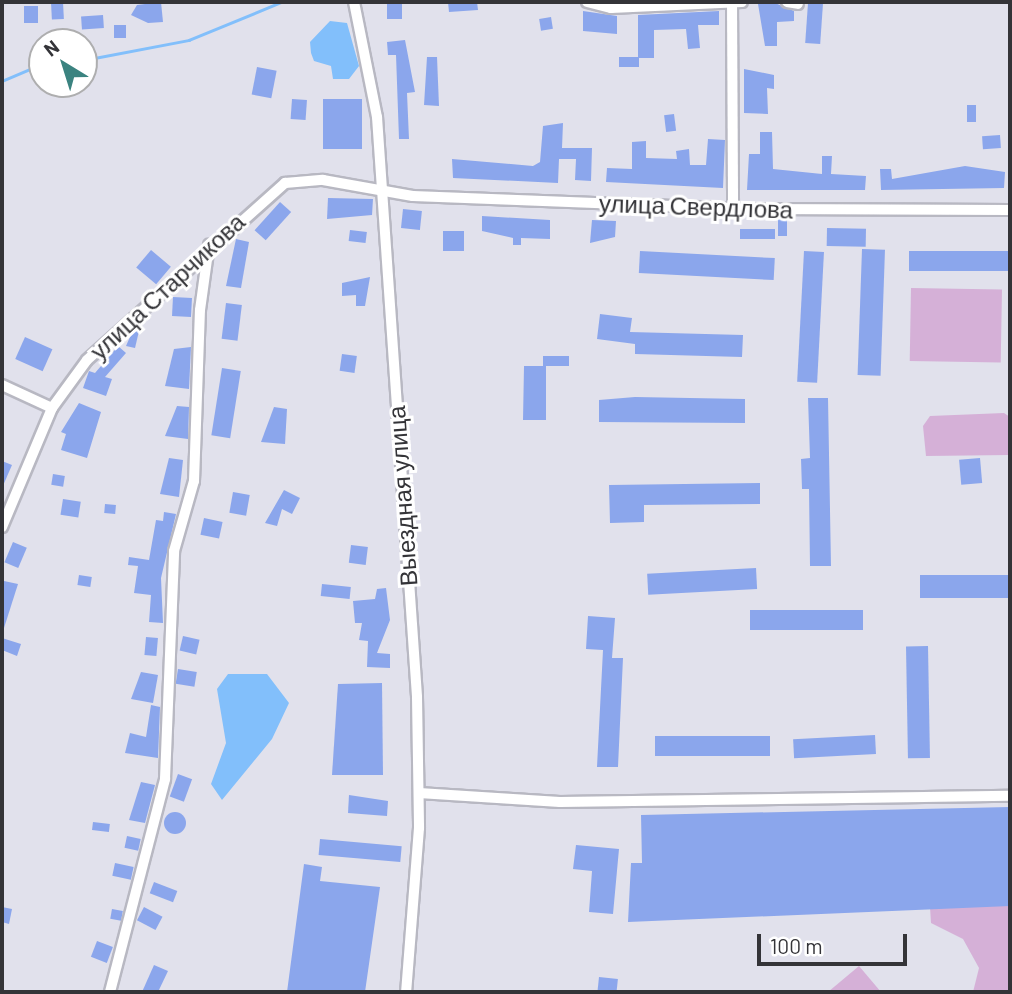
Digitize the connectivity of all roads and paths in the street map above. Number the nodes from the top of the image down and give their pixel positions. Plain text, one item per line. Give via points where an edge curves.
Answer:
1 (354, 2) edge
2 (587, 2) edge
3 (735, 2) edge
4 (382, 192) junction
5 (733, 208) junction
6 (1010, 209) edge
7 (209, 245) junction
8 (2, 384) edge
9 (52, 408) junction
10 (2, 527) edge
11 (419, 793) junction
12 (1010, 796) edge
13 (110, 992) edge
14 (406, 992) edge

1 - 4 street, Выездная улица via 377,117
2 - 3 street via 611,8
3 - 5 street
4 - 5 street, улица Свердлова
4 - 7 street, улица Старчикова via 323,180 285,183
4 - 11 street, Выездная улица
5 - 6 street, улица Свердлова
7 - 9 street, улица Старчикова via 116,330
7 - 13 street via 200,310 194,481 174,551 166,779
8 - 9 street
9 - 10 street, улица Старчикова
11 - 12 street via 560,802
11 - 14 street, Выездная улица

